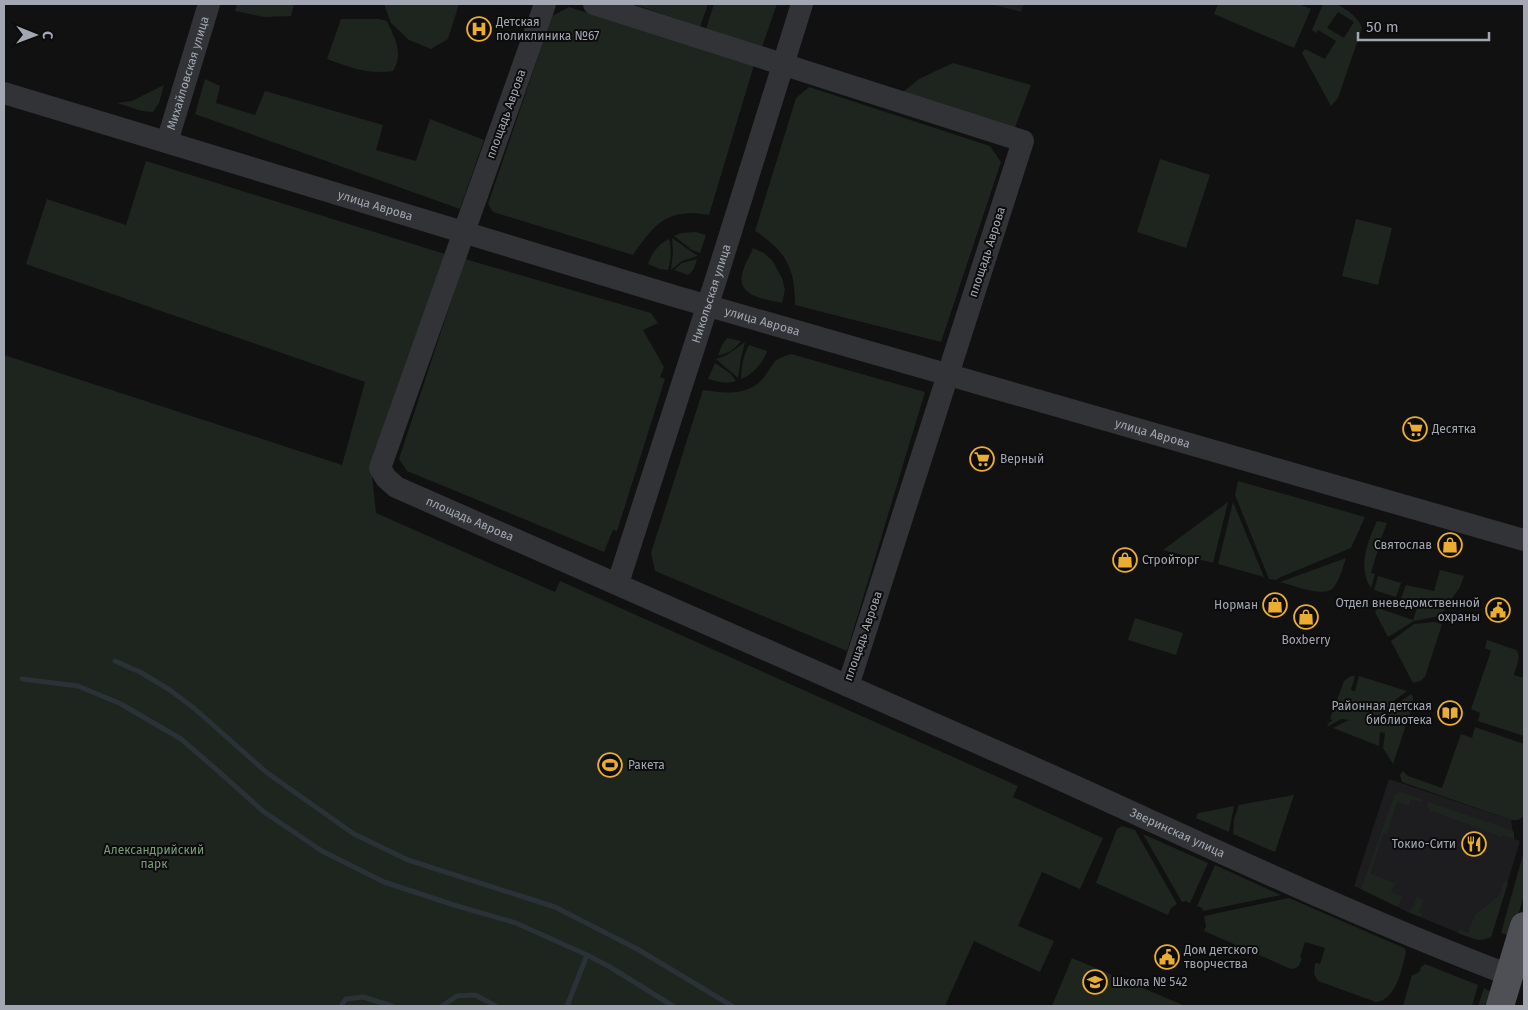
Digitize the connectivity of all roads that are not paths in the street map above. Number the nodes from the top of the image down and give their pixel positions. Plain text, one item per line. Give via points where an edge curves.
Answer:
1 (209, 4) edge
2 (545, 4) edge
3 (594, 4) edge
4 (802, 4) edge
5 (783, 64) junction
6 (4, 93) edge
7 (167, 142) junction
8 (464, 232) junction
9 (708, 305) junction
10 (948, 374) junction
11 (1524, 540) edge
12 (618, 583) junction
13 (848, 686) junction
14 (1524, 926) edge
15 (1517, 982) edge
16 (1500, 1006) edge
17 (1519, 1006) edge

1 - 7 street, Михайловская улица
2 - 8 street, площадь Аврова
3 - 5 street, площадь Аврова
4 - 5 street, Никольская улица
5 - 9 street, Никольская улица
5 - 10 street, площадь Аврова via 1023,141
6 - 7 street, улица Аврова
7 - 8 street, улица Аврова
8 - 9 street, улица Аврова
8 - 12 street, площадь Аврова via 380,468 396,487
9 - 10 street, улица Аврова
9 - 12 street, Никольская улица
10 - 11 street, улица Аврова
10 - 13 street, площадь Аврова
12 - 13 street, площадь Аврова
13 - 15 street, Зверинская улица
14 - 15 main road
15 - 16 main road
15 - 17 main road

